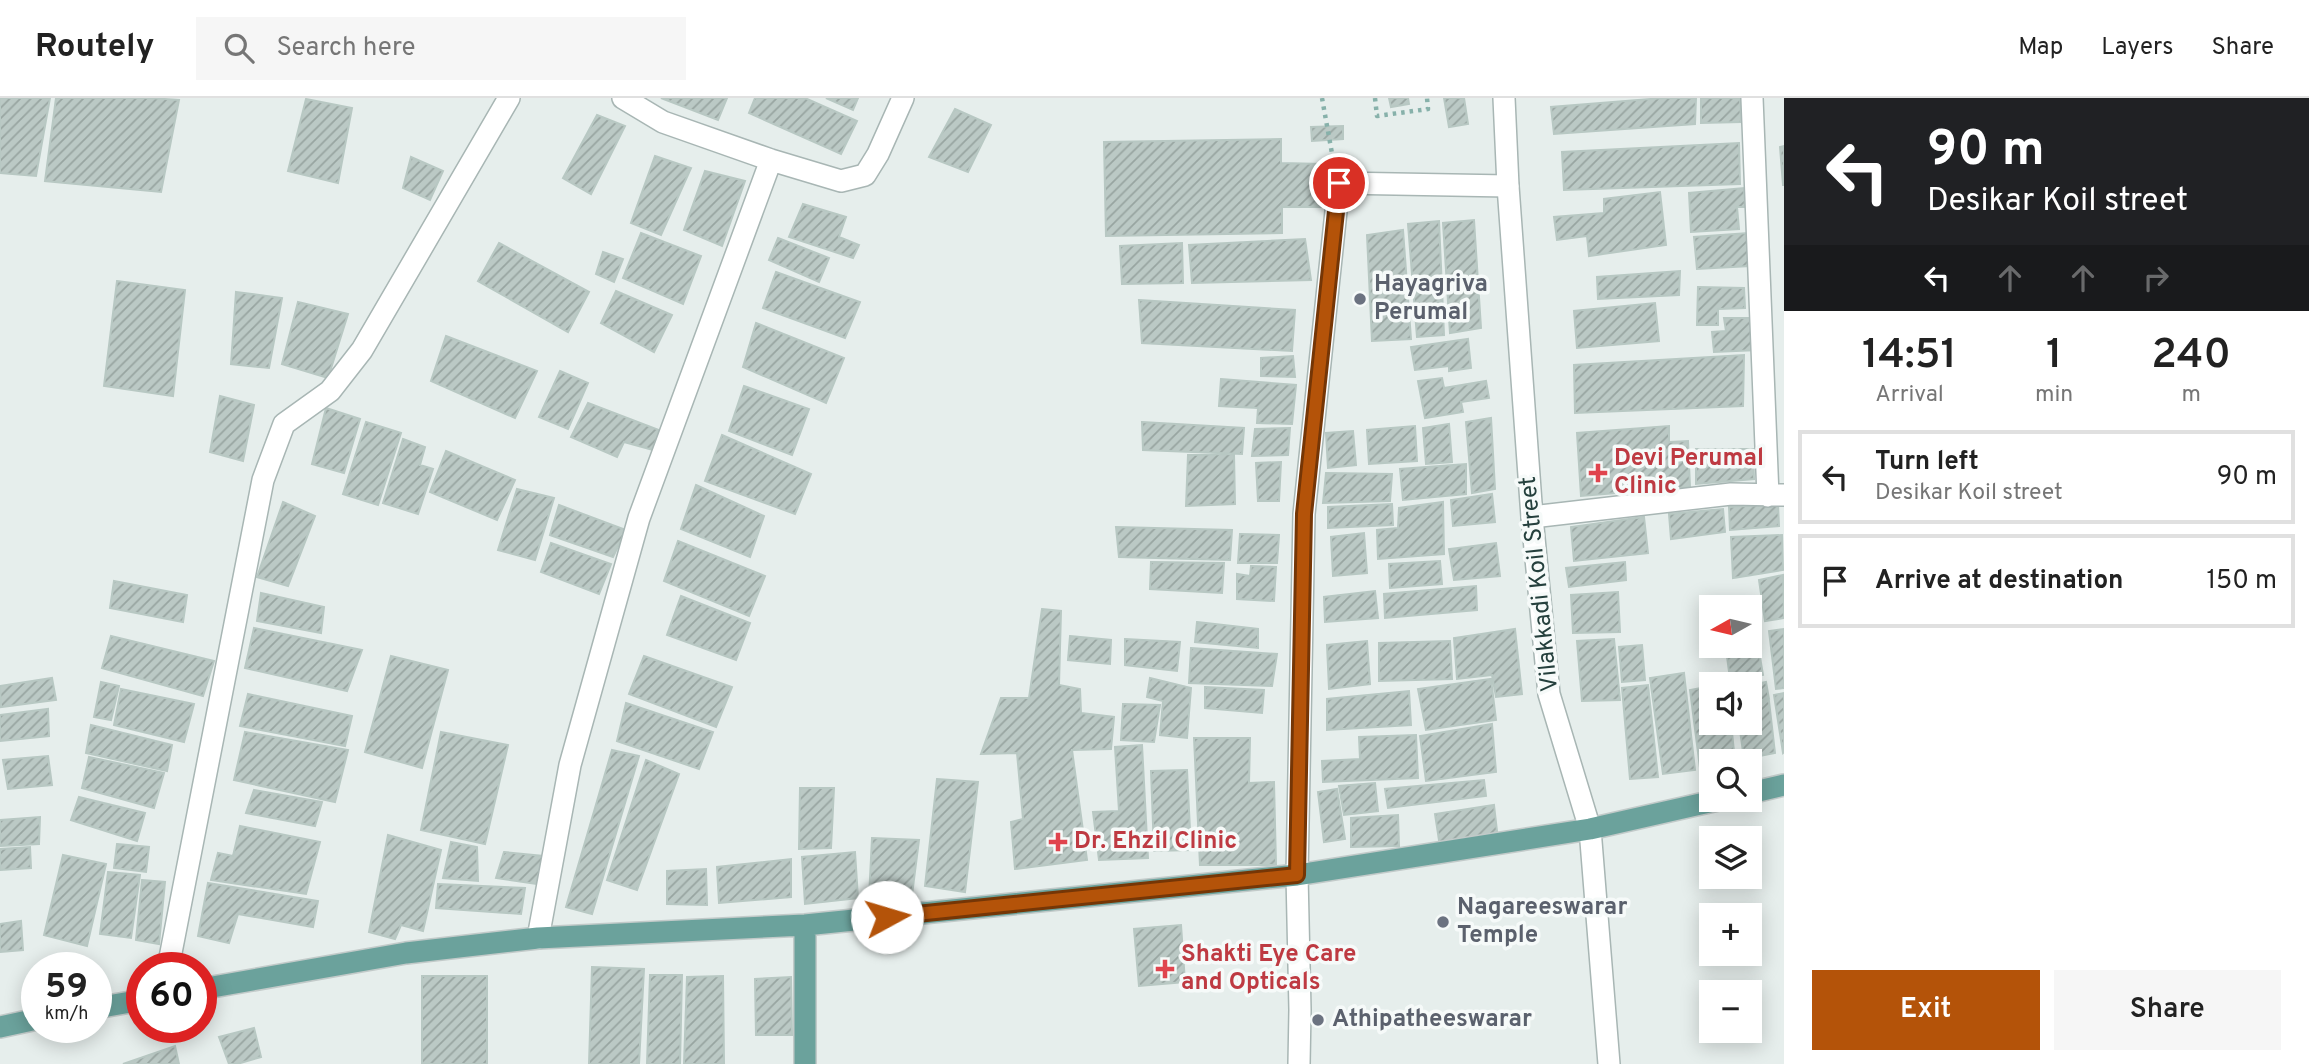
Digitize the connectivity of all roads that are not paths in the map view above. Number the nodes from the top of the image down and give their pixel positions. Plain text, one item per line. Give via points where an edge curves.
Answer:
1 (509, 98) edge
2 (623, 98) edge
3 (902, 98) edge
4 (1504, 98) edge
5 (1752, 98) edge
6 (771, 160) junction
7 (1508, 186) junction
8 (1776, 496) edge
9 (1532, 517) junction
10 (1784, 785) edge
11 (1762, 790) edge
12 (1699, 804) edge
13 (1590, 829) junction
14 (1297, 875) junction
15 (805, 925) junction
16 (538, 938) junction
17 (170, 952) edge
18 (217, 986) edge
19 (21, 1022) edge
20 (0, 1027) edge
21 (804, 1064) edge
22 (1298, 1064) edge
23 (1609, 1064) edge

1 - 17 street via 362,350 330,391 284,424 263,480
2 - 6 street via 663,122
3 - 6 street via 865,175 841,181
4 - 7 street, Vilakkadi Koil Street
5 - 8 street
6 - 16 street via 639,518 569,765
7 - 9 street, Vilakkadi Koil Street
7 - 14 street via 1339,183 1304,514
8 - 9 street via 1731,494
9 - 13 street, Vilakkadi Koil Street via 1549,694
10 - 11 main road
12 - 13 main road
13 - 14 main road
13 - 23 street, Vilakkadi Koil Street
14 - 15 main road
14 - 22 street
15 - 16 main road
15 - 21 main road
16 - 18 main road via 405,953
19 - 20 main road

